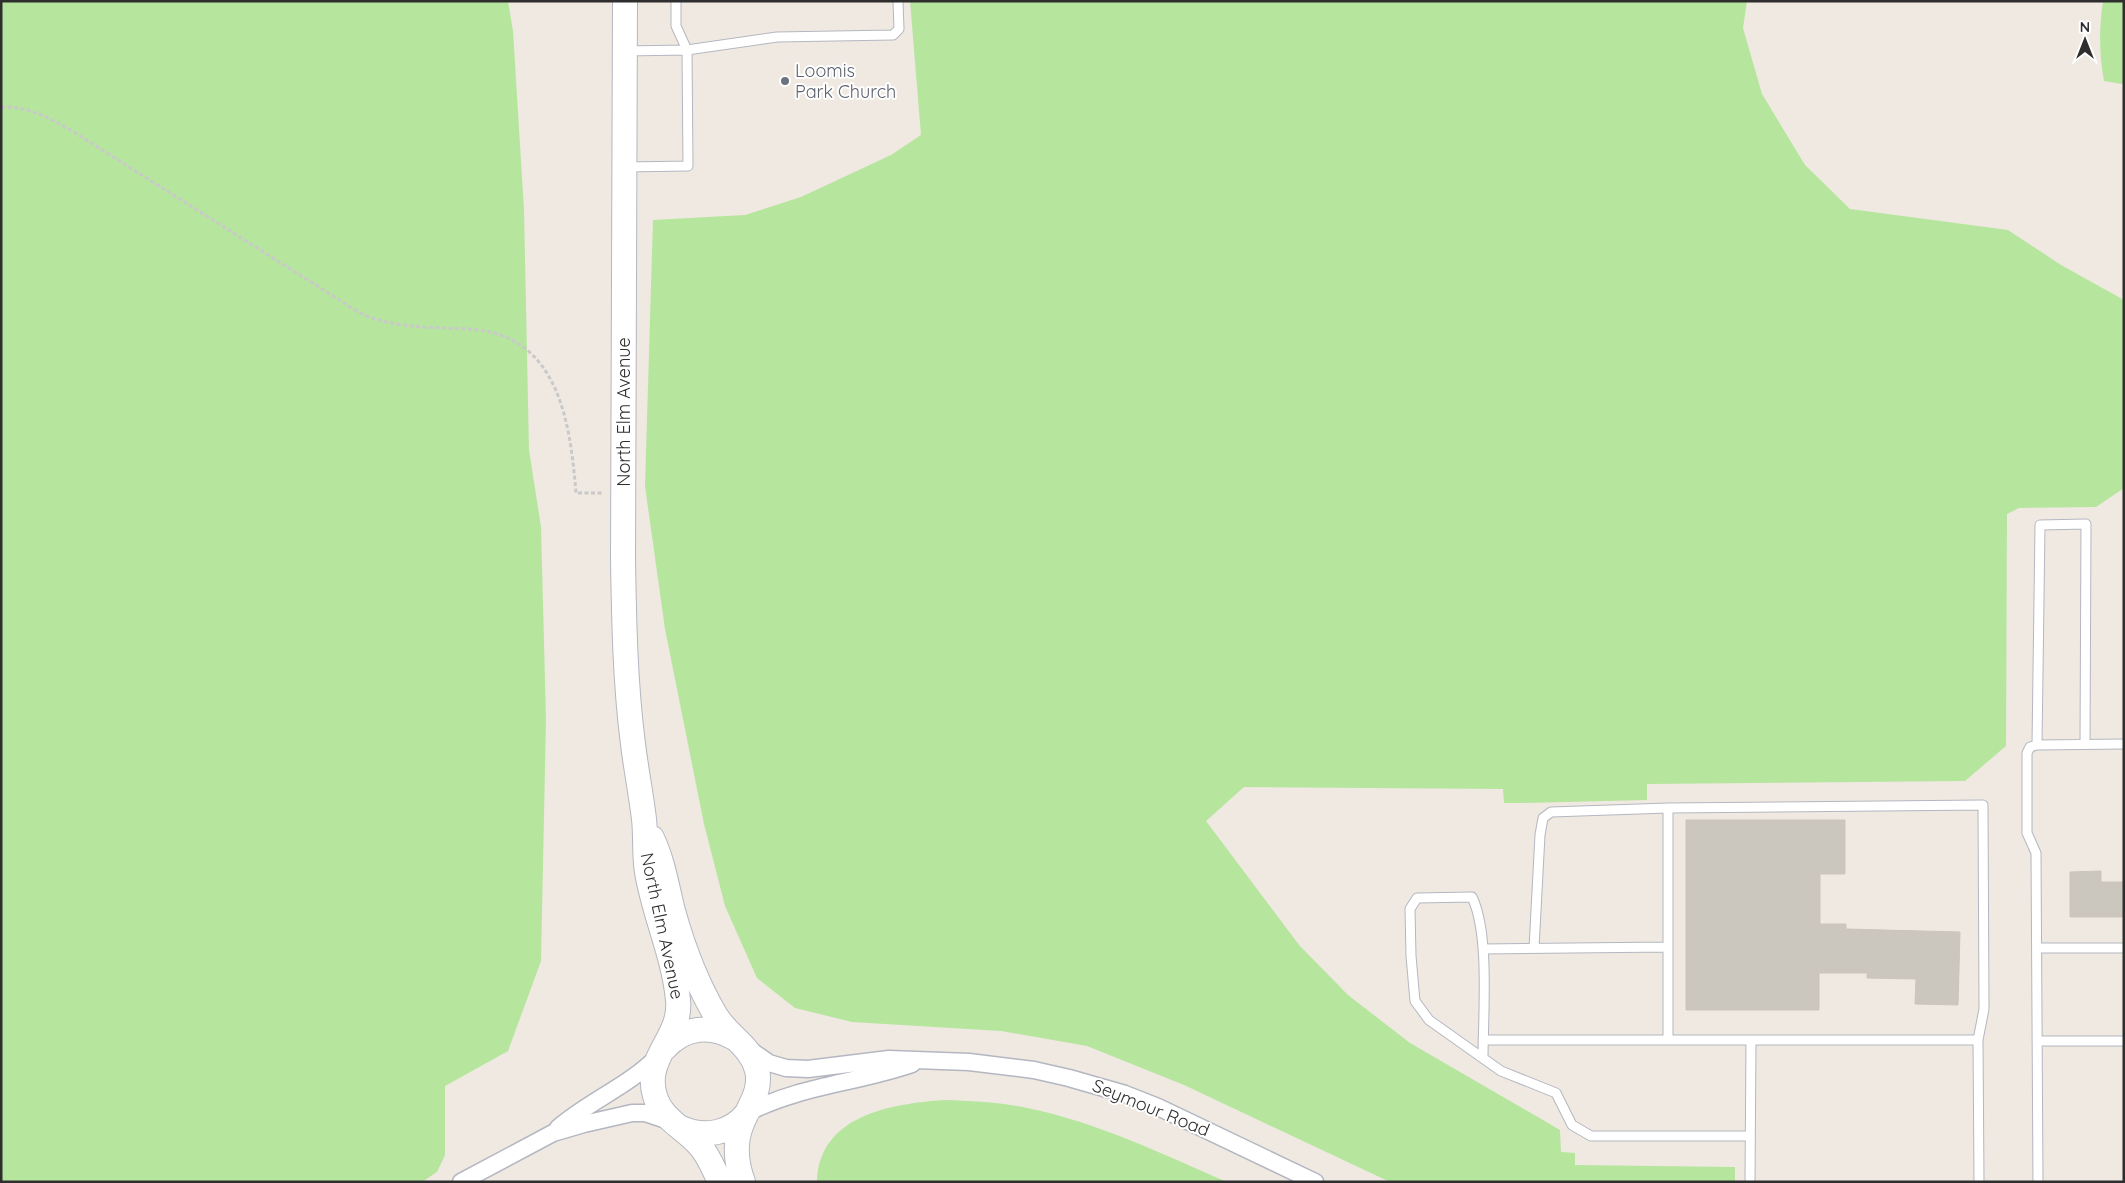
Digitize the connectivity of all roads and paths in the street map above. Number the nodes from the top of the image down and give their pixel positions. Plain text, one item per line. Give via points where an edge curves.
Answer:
1 (625, 1) edge
2 (676, 1) edge
3 (898, 1) edge
4 (687, 50) junction
5 (625, 51) junction
6 (1, 107) edge
7 (625, 167) junction
8 (624, 493) junction
9 (2085, 744) junction
10 (2124, 744) edge
11 (2037, 745) junction
12 (1668, 808) junction
13 (644, 821) junction
14 (1668, 947) junction
15 (1534, 948) junction
16 (2037, 948) junction
17 (2124, 948) edge
18 (1483, 949) junction
19 (736, 1039) junction
20 (1483, 1040) junction
21 (1668, 1040) junction
22 (1751, 1040) junction
23 (1978, 1040) junction
24 (2037, 1041) junction
25 (2124, 1041) edge
26 (662, 1051) junction
27 (1483, 1058) junction
28 (919, 1062) junction
29 (747, 1113) junction
30 (672, 1122) junction
31 (553, 1133) junction
32 (1750, 1136) junction
33 (461, 1182) edge
34 (720, 1182) edge
35 (743, 1182) edge
36 (1315, 1182) edge
37 (1750, 1182) edge
38 (1979, 1182) edge
39 (2038, 1182) edge

1 - 5 main road, North Elm Avenue
2 - 4 lane via 676,26
3 - 4 lane via 899,29 893,35 777,37
4 - 5 lane
4 - 7 lane via 688,166
5 - 7 main road, North Elm Avenue
6 - 8 path via 27,109 69,129 360,313 416,328 487,331 517,343 541,364 558,393 567,417 576,493
7 - 8 main road, North Elm Avenue
8 - 13 main road, North Elm Avenue via 627,677 632,742
9 - 10 lane
9 - 11 lane
9 - 11 lane via 2086,524 2040,525
11 - 16 lane via 2030,747 2027,754 2027,832 2036,853
12 - 14 lane
12 - 15 lane via 1551,812 1543,818
12 - 23 lane via 1983,805 1984,1009
13 - 19 main road, North Elm Avenue via 660,857 691,964 722,1026
13 - 26 main road, North Elm Avenue via 647,874 678,999 678,1020
14 - 15 lane
14 - 21 lane
15 - 18 lane
16 - 17 lane
16 - 24 lane
18 - 20 lane
18 - 27 lane via 1472,896 1417,898 1410,910 1415,1001 1429,1020
19 - 26 main road via 717,1030 696,1030 677,1037
19 - 28 street, Seymour Road via 769,1063 786,1068 879,1059
19 - 29 main road, North Elm Avenue via 749,1053 757,1071 757,1091
20 - 21 lane
20 - 27 lane
21 - 22 lane
22 - 23 lane
22 - 32 lane
23 - 38 lane
24 - 25 lane
24 - 39 lane
26 - 30 main road, North Elm Avenue via 654,1069 653,1088 659,1107
26 - 31 street via 631,1079 576,1114
27 - 32 lane via 1501,1071 1556,1093 1572,1125 1591,1136
28 - 29 street, Seymour Road via 890,1072 795,1093
28 - 36 street, Seymour Road via 969,1062 1013,1067 1091,1084 1174,1114
29 - 30 main road, Seymour Road via 728,1129 709,1134 689,1131
29 - 35 main road, North Elm Avenue via 736,1147
30 - 31 street via 632,1113
30 - 34 main road, North Elm Avenue via 699,1144
31 - 33 street
32 - 37 lane

